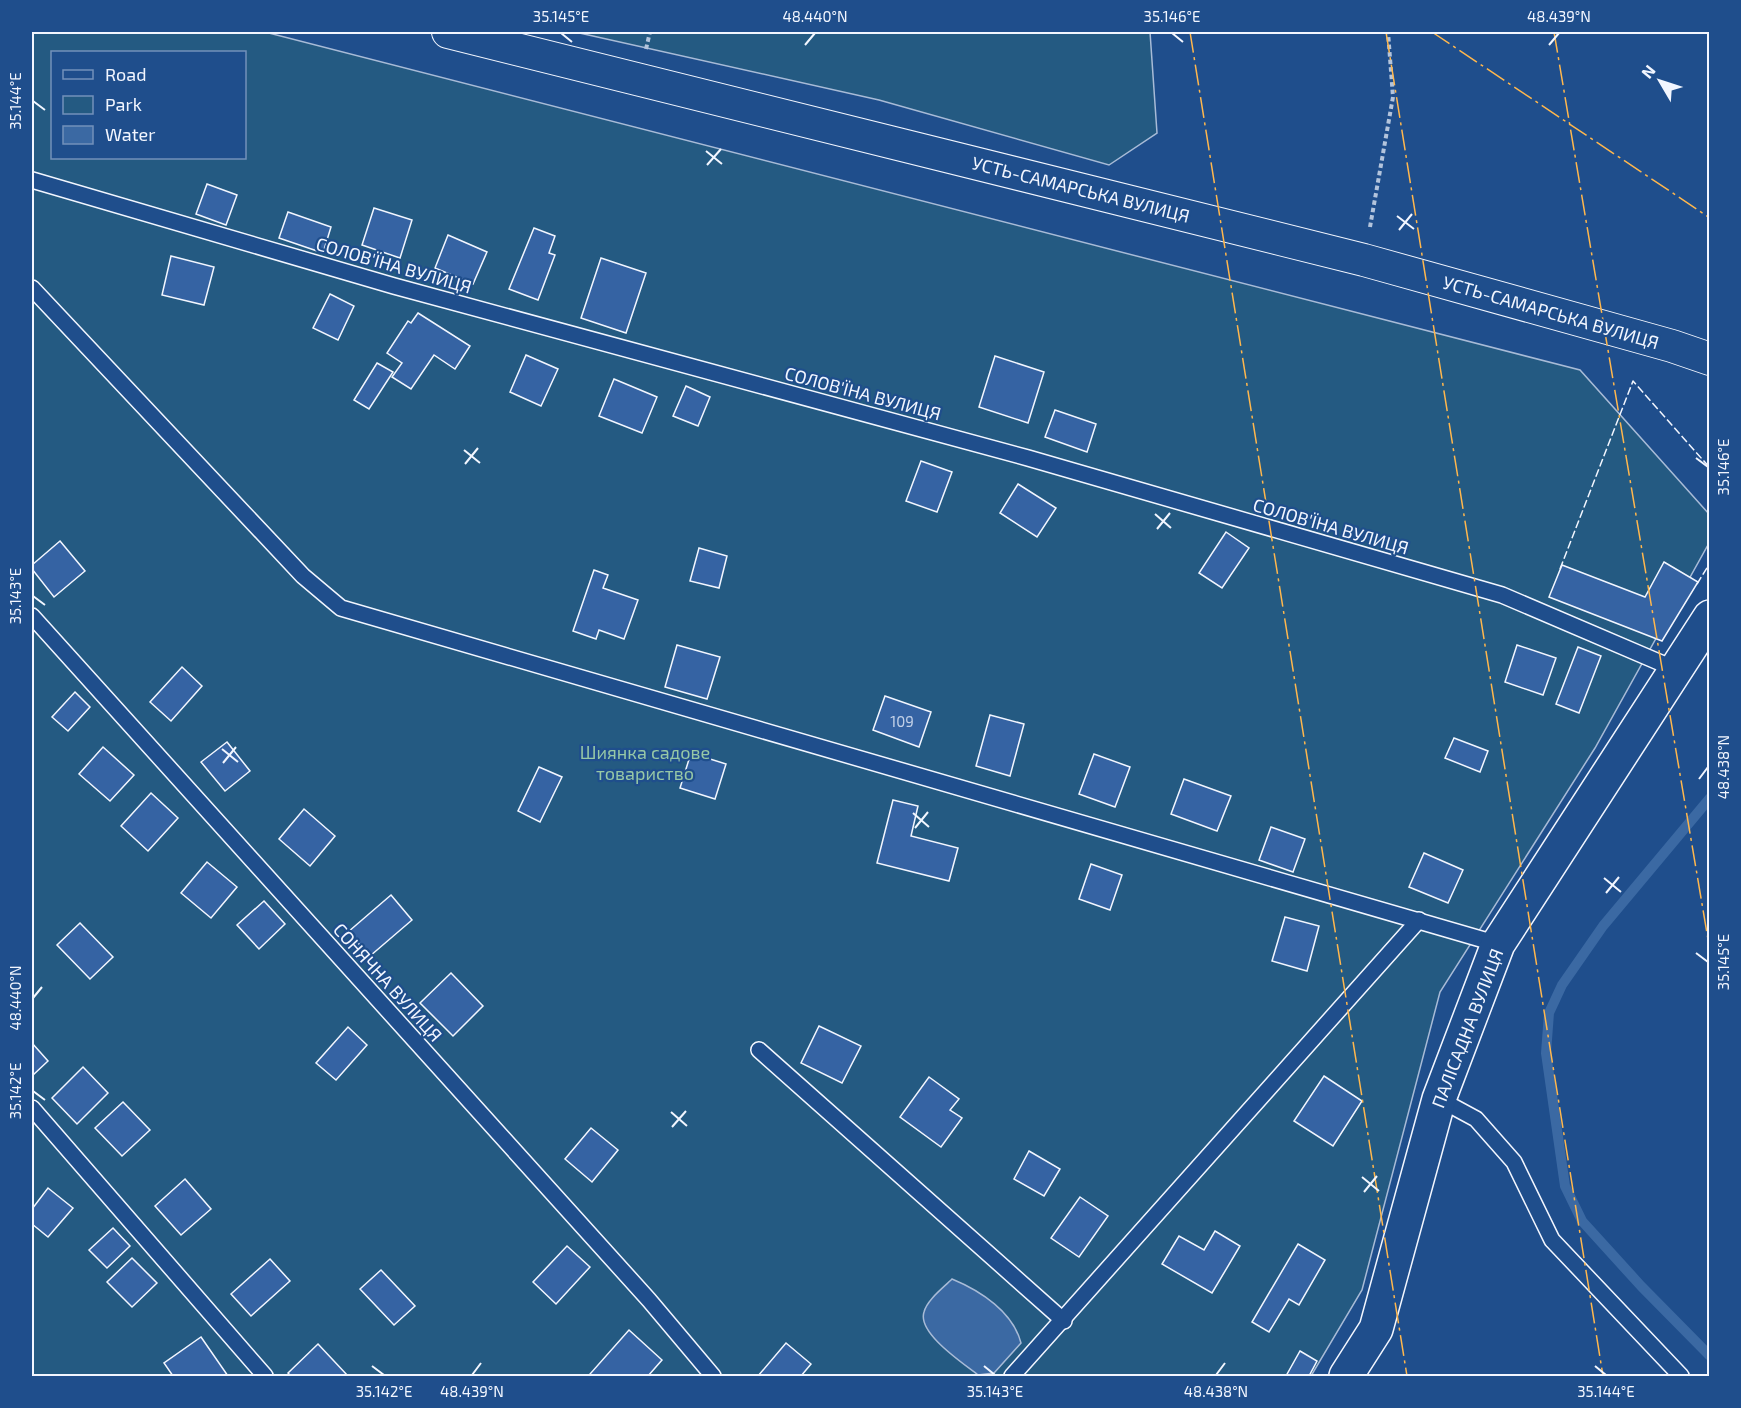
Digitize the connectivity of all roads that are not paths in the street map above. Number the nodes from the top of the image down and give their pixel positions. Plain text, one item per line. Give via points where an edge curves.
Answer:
1 (448, 32) edge
2 (32, 180) edge
3 (32, 288) edge
4 (1710, 359) edge
5 (32, 616) edge
6 (1710, 617) edge
7 (1676, 669) junction
8 (1419, 920) junction
9 (1498, 944) junction
10 (759, 1050) dead end
11 (1439, 1099) junction
12 (32, 1108) edge
13 (1064, 1320) junction
14 (265, 1377) edge
15 (713, 1377) edge
16 (1012, 1377) edge
17 (1346, 1377) edge
18 (1681, 1377) edge

1 - 4 street, УСТЬ-САМАРСЬКА ВУЛИЦЯ via 1364,260
2 - 7 lane, СОЛОВ'ЇНА ВУЛИЦЯ via 394,286 1028,458 1502,595
3 - 8 lane via 303,576 342,608
5 - 15 lane, СОНЯЧНА ВУЛИЦЯ via 649,1300
6 - 7 street, ПАЛІСАДНА ВУЛИЦЯ
7 - 9 street, ПАЛІСАДНА ВУЛИЦЯ
8 - 9 lane
8 - 13 lane
9 - 11 street, ПАЛІСАДНА ВУЛИЦЯ
10 - 13 lane
11 - 17 street, ПАЛІСАДНА ВУЛИЦЯ via 1376,1329
11 - 18 lane via 1476,1119 1514,1162 1552,1240
12 - 14 lane
13 - 16 lane

